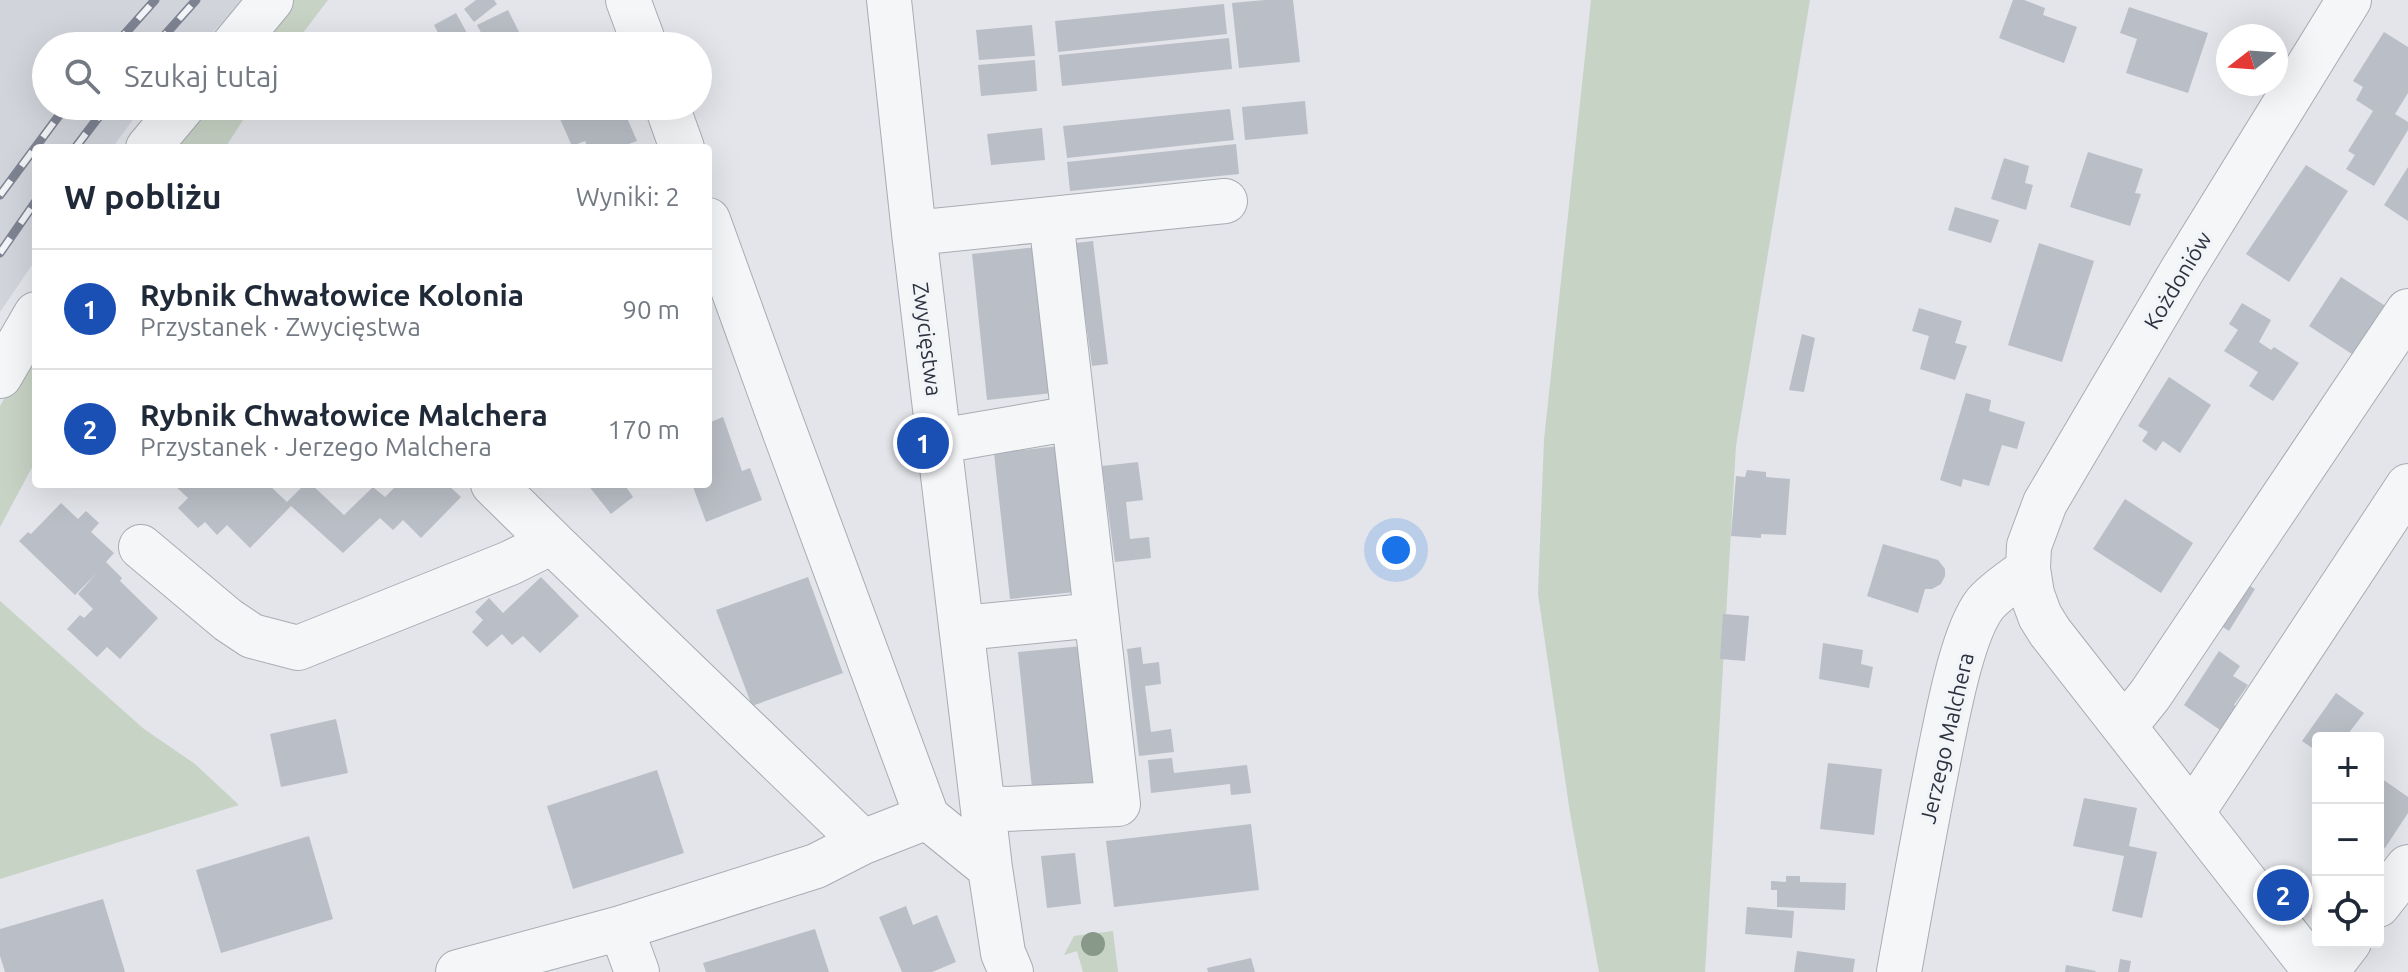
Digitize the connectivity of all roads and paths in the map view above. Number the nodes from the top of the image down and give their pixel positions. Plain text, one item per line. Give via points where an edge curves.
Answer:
1 (271, 0) edge
2 (628, 0) edge
3 (889, 0) edge
4 (2349, 0) edge
5 (245, 32) edge
6 (640, 32) edge
7 (171, 120) edge
8 (672, 120) edge
9 (151, 144) edge
10 (681, 144) edge
11 (1225, 201) dead end
12 (1051, 219) junction
13 (712, 231) edge
14 (914, 233) junction
15 (2408, 311) edge
16 (32, 321) edge
17 (0, 376) edge
18 (1073, 418) junction
19 (940, 441) junction
20 (2408, 486) edge
21 (497, 488) edge
22 (552, 542) junction
23 (141, 547) dead end
24 (2028, 569) junction
25 (1096, 615) junction
26 (963, 628) junction
27 (2125, 726) junction
28 (984, 807) junction
29 (2192, 813) junction
30 (927, 817) junction
31 (863, 842) junction
32 (2408, 867) edge
33 (990, 868) junction
34 (2384, 897) edge
35 (621, 928) junction
36 (2344, 948) edge
37 (458, 972) edge
38 (637, 972) edge
39 (1011, 972) edge
40 (1899, 972) edge
41 (2316, 972) edge
42 (2326, 972) edge

1 - 5 street
2 - 6 street
3 - 14 street, Zwycięstwa
4 - 24 street, Kożdoniów via 2045,503 2029,546
7 - 9 street
8 - 10 street
11 - 12 street
12 - 14 street
12 - 18 street
13 - 30 street
14 - 19 street, Zwycięstwa
15 - 27 street
16 - 17 street
18 - 19 street
18 - 25 street
19 - 26 street, Zwycięstwa
20 - 29 street
21 - 22 street
22 - 23 street via 298,648 252,636
22 - 31 street
24 - 27 street via 2040,616
24 - 40 street, Jerzego Malchera via 1987,602 1966,648 1952,694
25 - 26 street
25 - 28 street via 1118,804
26 - 28 street, Zwycięstwa
27 - 29 street
28 - 33 street, Zwycięstwa
29 - 41 street
30 - 31 street
30 - 33 street
31 - 35 street via 816,866
32 - 34 street
33 - 39 street, Zwycięstwa via 1003,953
35 - 37 street
35 - 38 street
36 - 42 street

